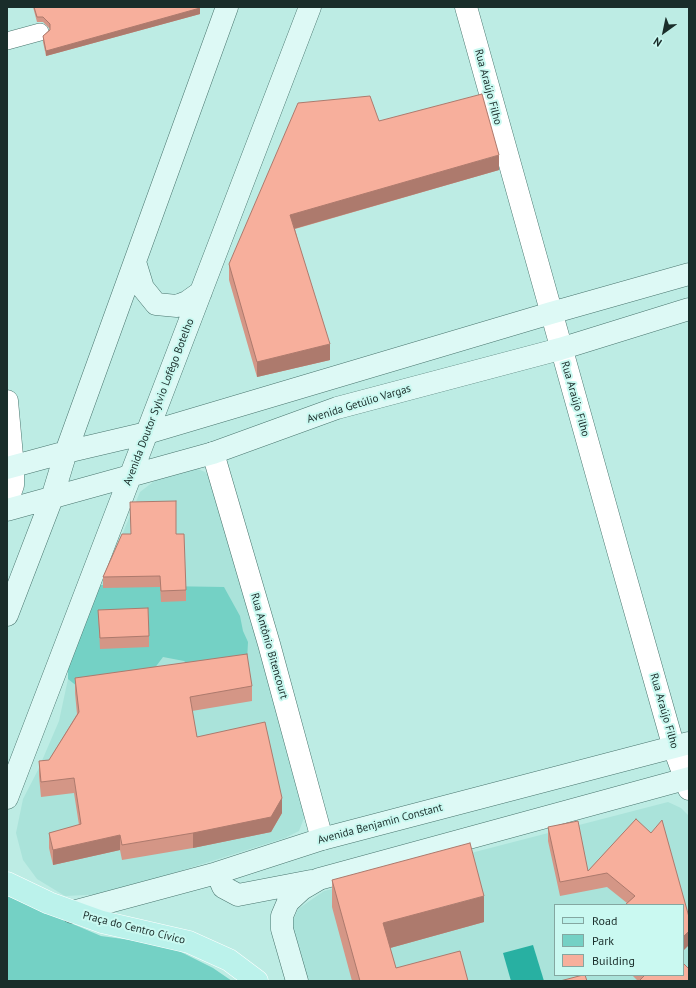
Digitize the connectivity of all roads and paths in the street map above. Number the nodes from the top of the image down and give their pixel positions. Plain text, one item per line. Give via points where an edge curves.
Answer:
1 (227, 7) edge
2 (310, 7) edge
3 (466, 7) edge
4 (40, 32) dead end
5 (7, 41) edge
6 (135, 262) junction
7 (689, 274) edge
8 (201, 292) junction
9 (689, 309) edge
10 (551, 313) junction
11 (560, 349) junction
12 (7, 401) edge
13 (148, 433) junction
14 (66, 452) junction
15 (213, 453) junction
16 (10, 468) edge
17 (130, 478) junction
18 (52, 498) junction
19 (7, 502) edge
20 (7, 510) edge
21 (7, 615) edge
22 (682, 746) edge
23 (13, 768) edge
24 (688, 782) edge
25 (7, 798) edge
26 (322, 839) junction
27 (217, 874) junction
28 (319, 879) junction
29 (9, 881) edge
30 (72, 912) junction
31 (257, 981) edge
32 (297, 981) edge

1 - 6 main road
2 - 8 main road, Avenida Doutor Sylvio Lofêgo Botelho
3 - 10 street, Rua Araújo Filho
4 - 5 street
6 - 8 main road via 144,288 156,304 177,306
6 - 14 main road
7 - 10 main road
8 - 13 main road, Avenida Doutor Sylvio Lofêgo Botelho
9 - 11 main road, Avenida Getúlio Vargas
10 - 11 street, Rua Araújo Filho
10 - 13 main road
11 - 15 main road, Avenida Getúlio Vargas via 338,408
11 - 22 street, Rua Araújo Filho
12 - 16 street
13 - 14 main road
13 - 17 main road, Avenida Doutor Sylvio Lofêgo Botelho
14 - 16 main road
14 - 18 main road
15 - 17 main road, Avenida Getúlio Vargas
15 - 26 street, Rua Antônio Bitencourt
16 - 19 street via 13,485
17 - 18 main road, Avenida Getúlio Vargas
17 - 23 main road, Avenida Doutor Sylvio Lofêgo Botelho
18 - 20 main road, Avenida Getúlio Vargas
18 - 21 main road
22 - 24 street, Rua Araújo Filho
22 - 26 main road, Avenida Benjamin Constant
23 - 25 main road, Avenida Doutor Sylvio Lofêgo Botelho
24 - 28 main road
26 - 27 main road, Avenida Benjamin Constant
27 - 28 main road via 223,887 238,895
27 - 30 main road, Avenida Benjamin Constant
28 - 32 main road via 302,889 288,902 282,916 282,929
29 - 30 main road, Praça do Centro Cívico via 49,903
30 - 31 main road, Praça do Centro Cívico via 102,922 189,942 229,960

